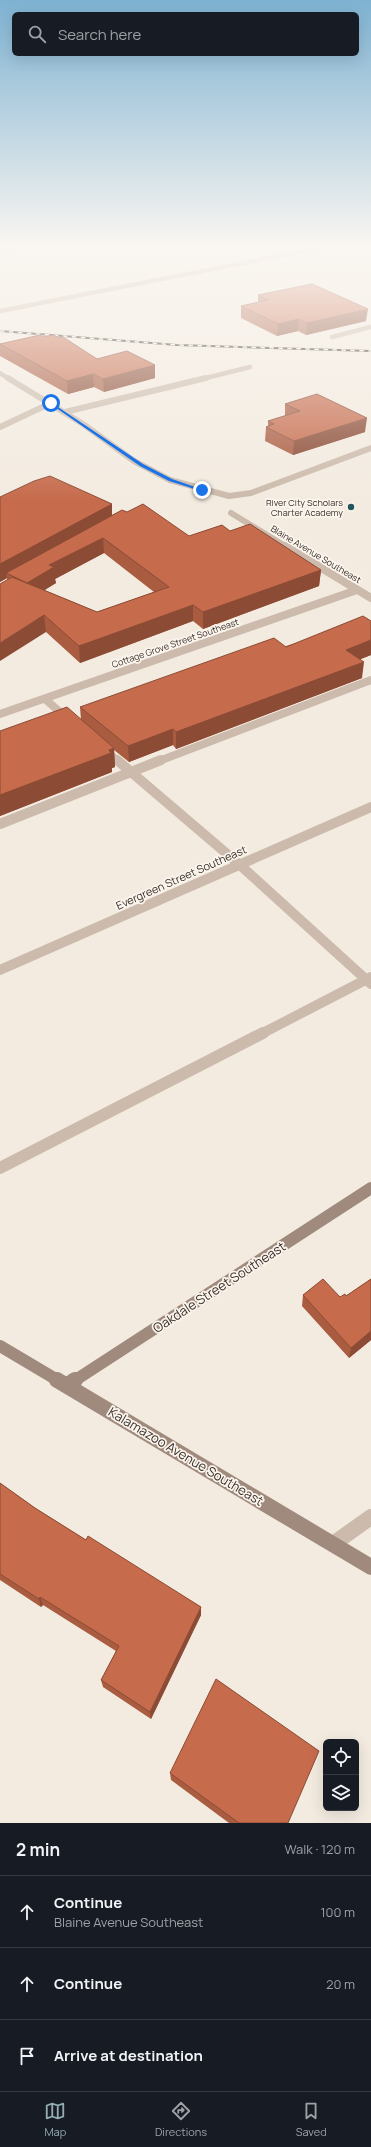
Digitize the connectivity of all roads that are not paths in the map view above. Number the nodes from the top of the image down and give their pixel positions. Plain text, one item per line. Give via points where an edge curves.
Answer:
1 (353, 331) edge
2 (332, 336) dead end
3 (250, 367) dead end
4 (0, 373) edge
5 (51, 403) junction
6 (65, 412) junction
7 (0, 427) edge
8 (371, 448) edge
9 (231, 513) dead end
10 (357, 590) junction
11 (371, 598) edge
12 (371, 680) edge
13 (45, 699) junction
14 (0, 714) edge
15 (76, 725) edge
16 (100, 746) edge
17 (130, 772) junction
18 (371, 807) edge
19 (0, 824) edge
20 (240, 865) junction
21 (0, 970) edge
22 (369, 980) edge
23 (0, 1168) edge
24 (371, 1188) edge
25 (0, 1346) edge
26 (68, 1385) junction
27 (371, 1517) edge
28 (333, 1544) junction
29 (371, 1567) edge

1 - 2 street
3 - 6 street
4 - 5 street
5 - 6 street
5 - 7 street
6 - 8 street via 121,453 170,480 228,496 251,493
9 - 10 street, Blaine Avenue Southeast
10 - 11 street, Blaine Avenue Southeast
10 - 13 street, Cottage Grove Street Southeast
12 - 17 street
13 - 14 street, Cottage Grove Street Southeast
13 - 15 street
16 - 17 street
17 - 19 street
17 - 20 street
18 - 20 street, Evergreen Street Southeast
20 - 21 street, Evergreen Street Southeast
20 - 22 street
22 - 23 street
24 - 26 main road, Oakdale Street Southeast
25 - 26 main road, Kalamazoo Avenue Southeast
26 - 28 main road, Kalamazoo Avenue Southeast
27 - 28 street
28 - 29 main road, Kalamazoo Avenue Southeast

